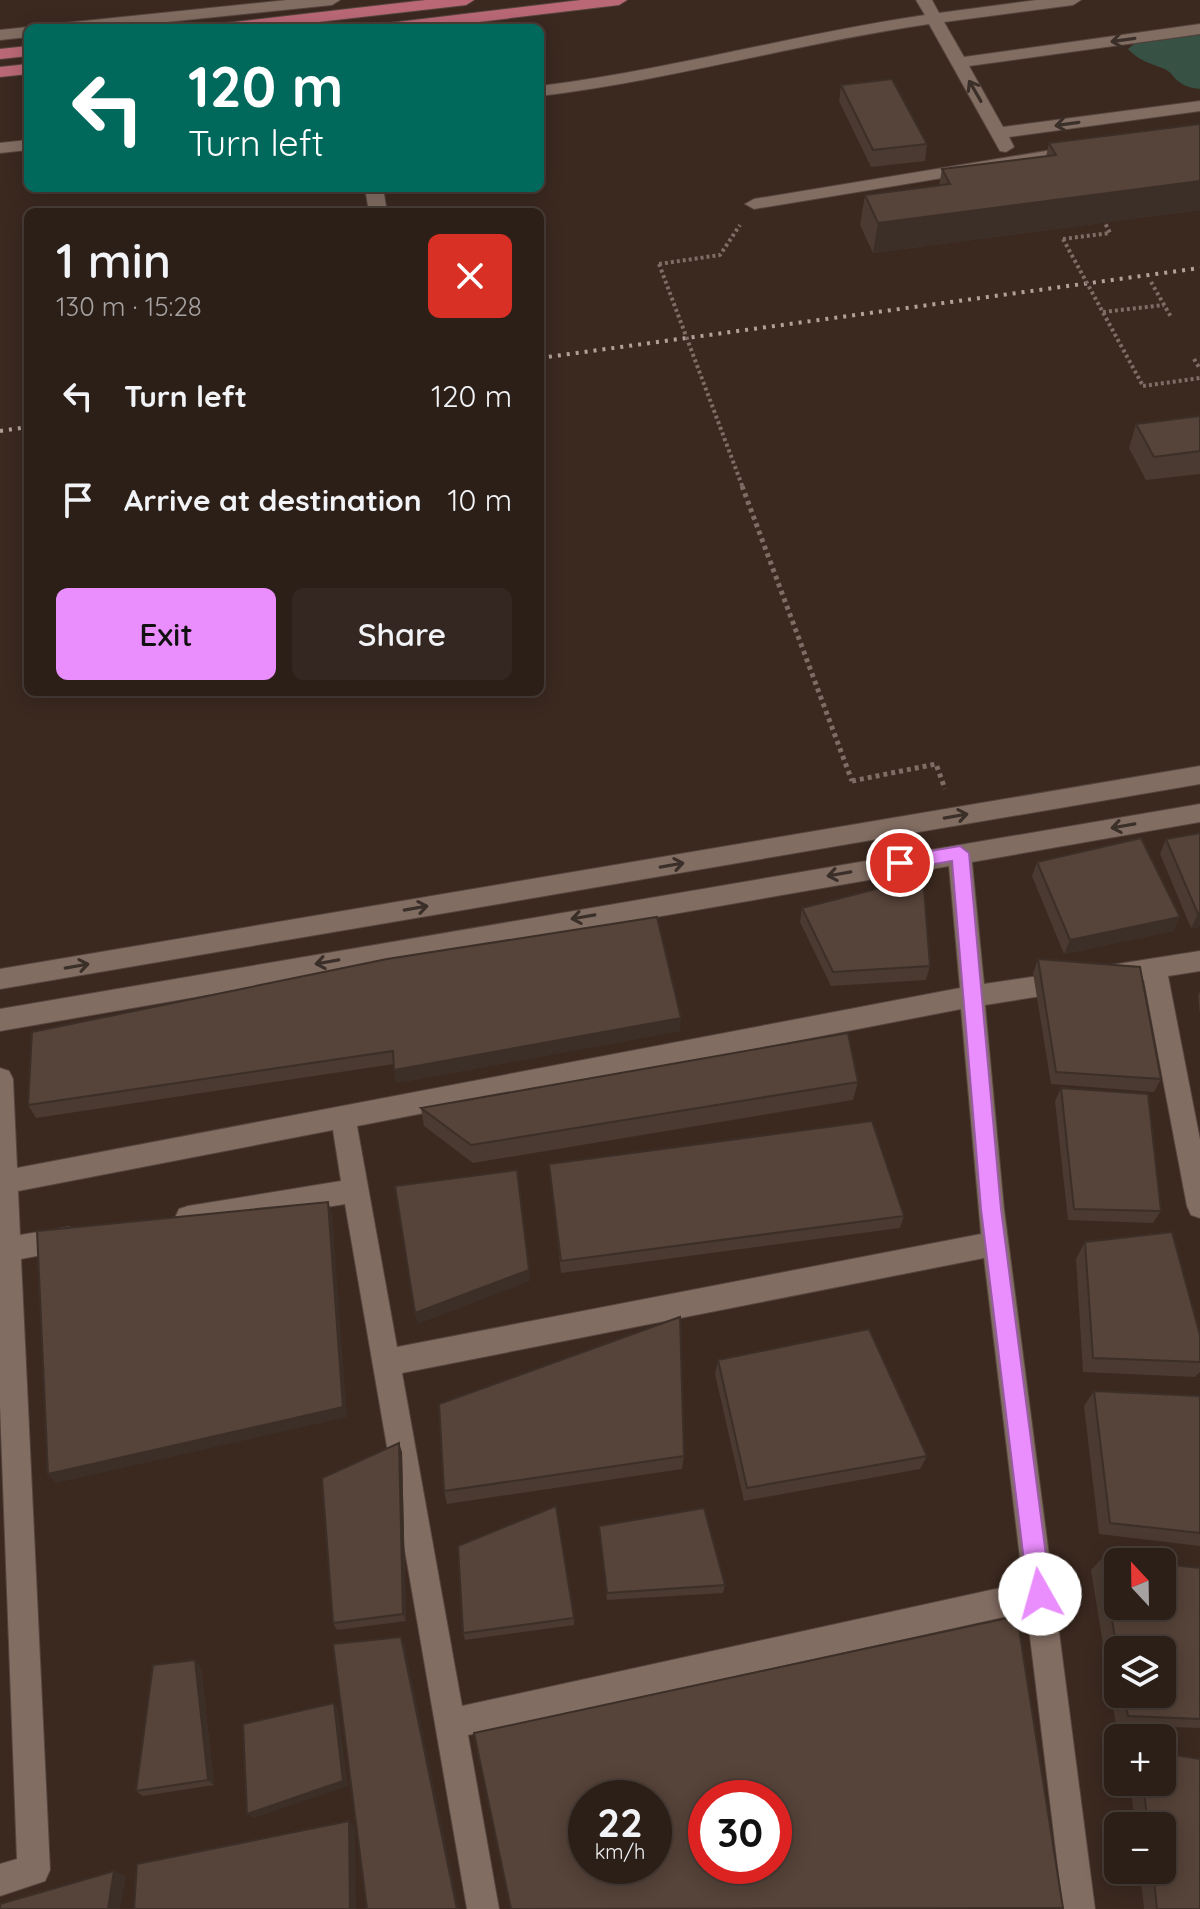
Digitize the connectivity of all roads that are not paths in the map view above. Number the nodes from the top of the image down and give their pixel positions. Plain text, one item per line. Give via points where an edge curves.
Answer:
1 (332, 0) edge
2 (466, 0) edge
3 (619, 0) edge
4 (924, 0) edge
5 (1073, 0) edge
6 (934, 18) junction
7 (102, 24) edge
8 (260, 24) edge
9 (425, 24) edge
10 (1200, 29) edge
11 (24, 32) edge
12 (0, 35) edge
13 (24, 51) edge
14 (0, 54) edge
15 (959, 63) junction
16 (24, 69) edge
17 (0, 72) edge
18 (544, 90) edge
19 (1200, 106) edge
20 (998, 133) junction
21 (24, 145) edge
22 (0, 148) edge
23 (1091, 149) edge
24 (1013, 159) junction
25 (754, 204) road end
26 (1200, 775) edge
27 (1200, 813) edge
28 (960, 853) junction
29 (1200, 961) edge
30 (1154, 968) junction
31 (0, 979) edge
32 (973, 996) junction
33 (0, 1020) edge
34 (0, 1079) edge
35 (343, 1117) junction
36 (2, 1183) edge
37 (356, 1190) junction
38 (1200, 1206) edge
39 (169, 1222) edge
40 (91, 1235) edge
41 (996, 1243) junction
42 (7, 1249) junction
43 (386, 1363) junction
44 (1040, 1594) junction
45 (450, 1724) junction
46 (0, 1880) edge
47 (483, 1909) edge
48 (1079, 1909) edge

1 - 7 street
2 - 8 main road
3 - 9 main road
4 - 6 street
5 - 6 street
6 - 15 street
6 - 18 street via 618,81
10 -> 15 street
11 - 12 street
13 - 14 main road
20 -> 15 street
16 - 17 main road
19 -> 20 street
20 - 24 street
21 - 22 street
23 - 24 street
24 - 25 street
31 -> 26 street
27 -> 28 street
28 - 32 street
28 -> 33 street
29 - 30 street
30 - 32 street
30 - 38 street
32 - 35 street
32 - 41 street
34 - 36 street
35 - 36 street
35 - 37 street
36 - 42 street
37 - 39 street
37 - 43 street
40 - 42 street
41 - 43 street
41 - 44 street
42 - 46 street via 34,1870
43 - 45 street
44 - 45 street
44 - 48 street
45 - 47 street

